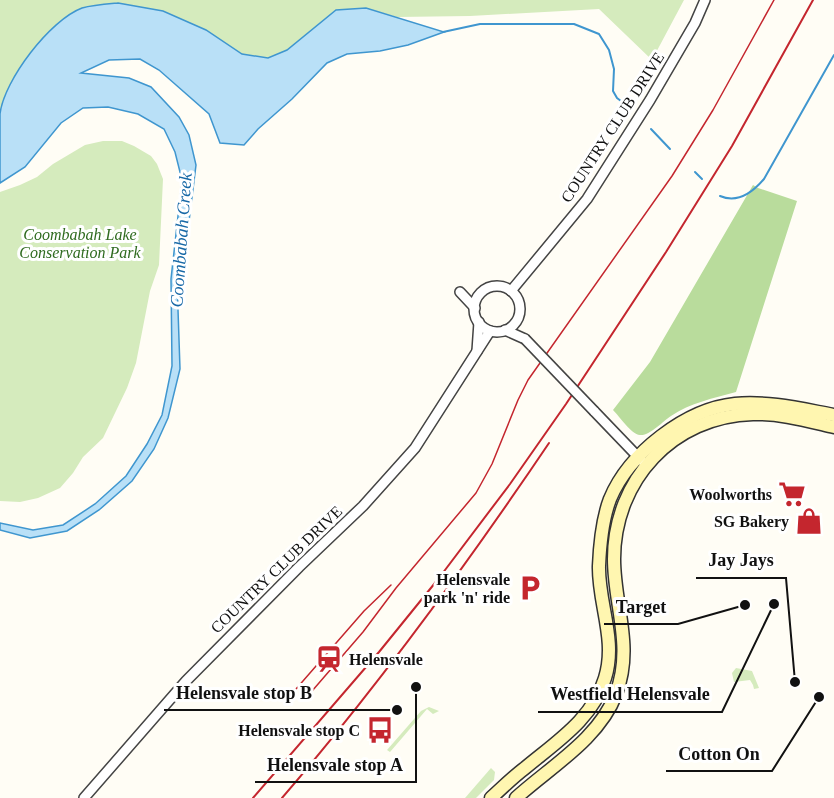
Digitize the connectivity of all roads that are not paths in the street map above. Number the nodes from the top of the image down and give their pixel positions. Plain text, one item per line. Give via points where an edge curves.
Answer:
1 (705, 0) edge
2 (512, 291) junction
3 (478, 297) junction
4 (475, 308) junction
5 (479, 322) junction
6 (515, 324) junction
7 (506, 330) junction
8 (490, 331) junction
9 (525, 339) junction
10 (477, 353) junction
11 (834, 415) edge
12 (834, 427) edge
13 (642, 461) junction
14 (84, 798) edge
15 (491, 798) edge
16 (516, 798) edge

1 - 2 street, COUNTRY CLUB DRIVE via 650,100 587,199
2 - 3 street via 494,287
2 - 6 street via 520,310
3 - 4 street
3 - 4 street, COUNTRY CLUB DRIVE via 460,292
4 - 5 street, COUNTRY CLUB DRIVE
5 - 8 street
5 - 10 street, COUNTRY CLUB DRIVE
6 - 7 street
6 - 9 street
7 - 8 street
7 - 9 street
8 - 10 street, COUNTRY CLUB DRIVE
9 - 13 street, bridge
10 - 14 street, COUNTRY CLUB DRIVE via 415,448 363,506 186,681
11 - 13 street via 771,404 724,406 674,427
12 - 13 street via 765,414 727,417 704,423
13 - 15 street via 619,481 609,500 603,526 599,568 609,644 606,677 594,702 569,732
13 - 16 street via 617,524 615,575 624,650 615,695 586,738

